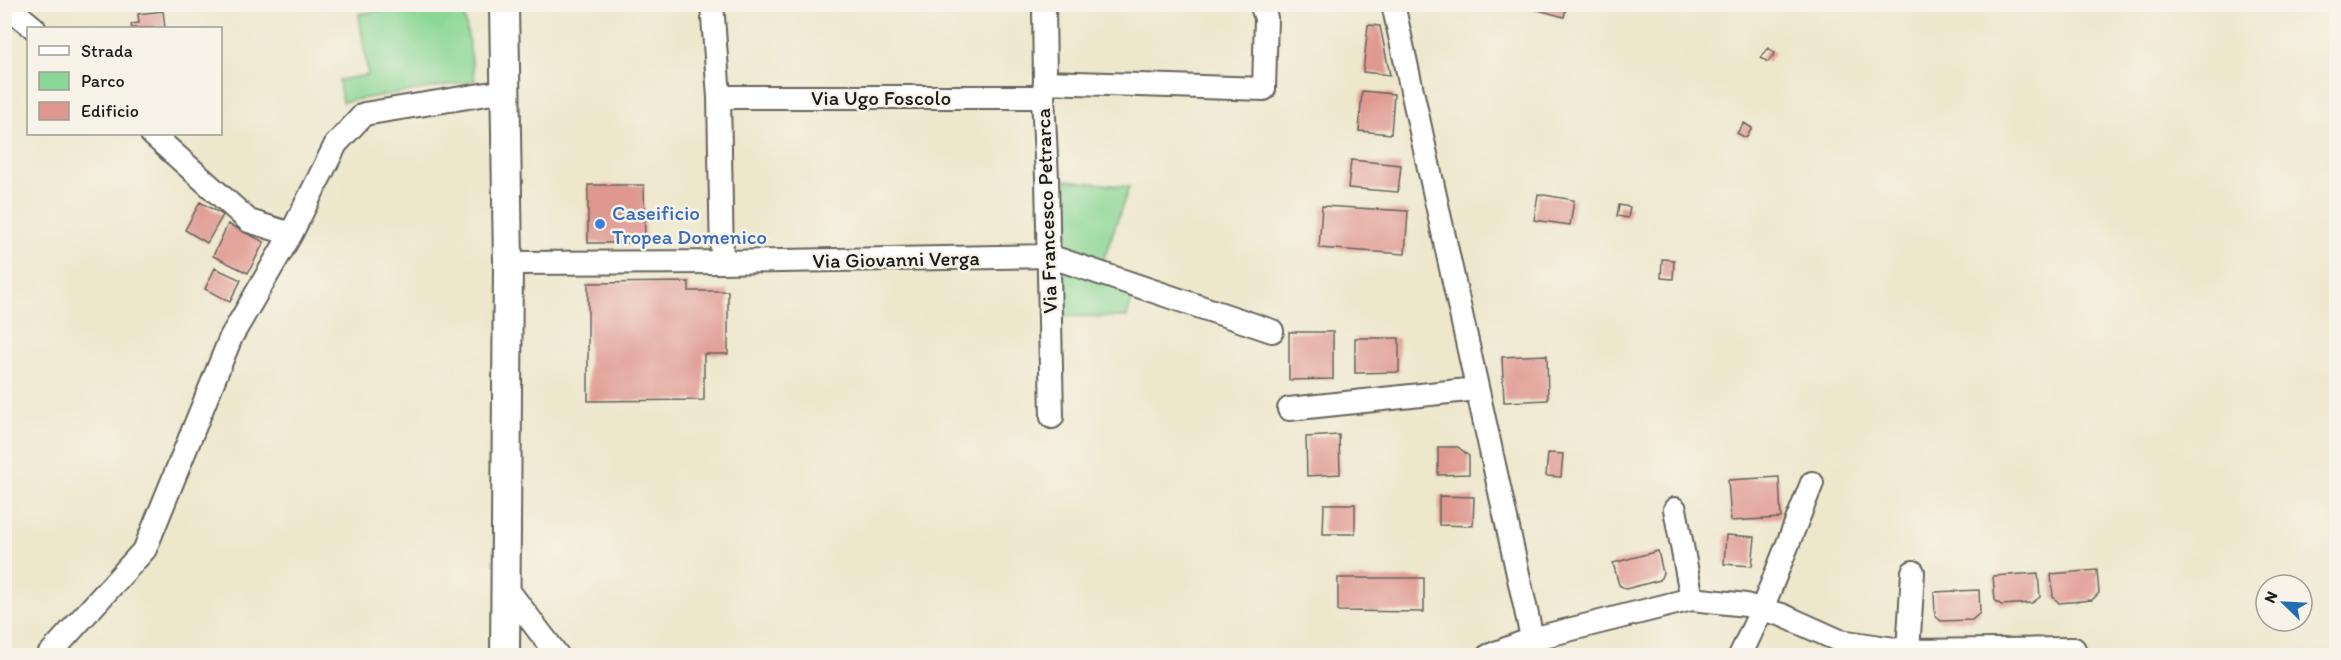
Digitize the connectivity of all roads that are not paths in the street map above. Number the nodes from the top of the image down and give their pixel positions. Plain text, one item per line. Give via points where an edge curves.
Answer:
1 (5, 4) edge
2 (504, 4) edge
3 (712, 4) edge
4 (1044, 4) edge
5 (1261, 4) edge
6 (1393, 4) edge
7 (33, 27) edge
8 (1044, 90) junction
9 (505, 91) junction
10 (719, 97) junction
11 (153, 135) edge
12 (291, 234) junction
13 (1049, 256) junction
14 (722, 262) junction
15 (508, 264) junction
16 (1272, 330) dead end
17 (1477, 389) junction
18 (1289, 409) dead end
19 (1052, 417) dead end
20 (1812, 483) dead end
21 (1675, 509) dead end
22 (1913, 572) dead end
23 (504, 585) junction
24 (1692, 599) junction
25 (1762, 609) junction
26 (1534, 647) edge
27 (2074, 649) dead end
28 (1908, 651) junction
29 (48, 656) edge
30 (505, 656) edge
31 (558, 656) edge
32 (1488, 656) edge
33 (1740, 656) edge

1 - 7 street
2 - 9 main road
3 - 10 street
4 - 8 street, Via Francesco Petrarca
5 - 8 street, Via Ugo Foscolo via 1266,18 1264,89
6 - 17 street
8 - 10 street, Via Ugo Foscolo
8 - 13 street, Via Francesco Petrarca
9 - 12 street via 364,114 336,144
9 - 15 main road
10 - 14 street
11 - 12 street via 249,221
12 - 29 street via 231,337 145,549
13 - 14 street, Via Giovanni Verga
13 - 16 street, Via Giovanni Verga
13 - 19 street, Via Francesco Petrarca
14 - 15 street, Via Giovanni Verga
15 - 23 main road
17 - 18 street
17 - 26 street
20 - 25 street
21 - 24 street
22 - 28 street
23 - 30 main road
23 - 31 street
24 - 25 street
24 - 26 street
25 - 28 street via 1840,641
25 - 33 street
26 - 32 street
27 - 28 street

